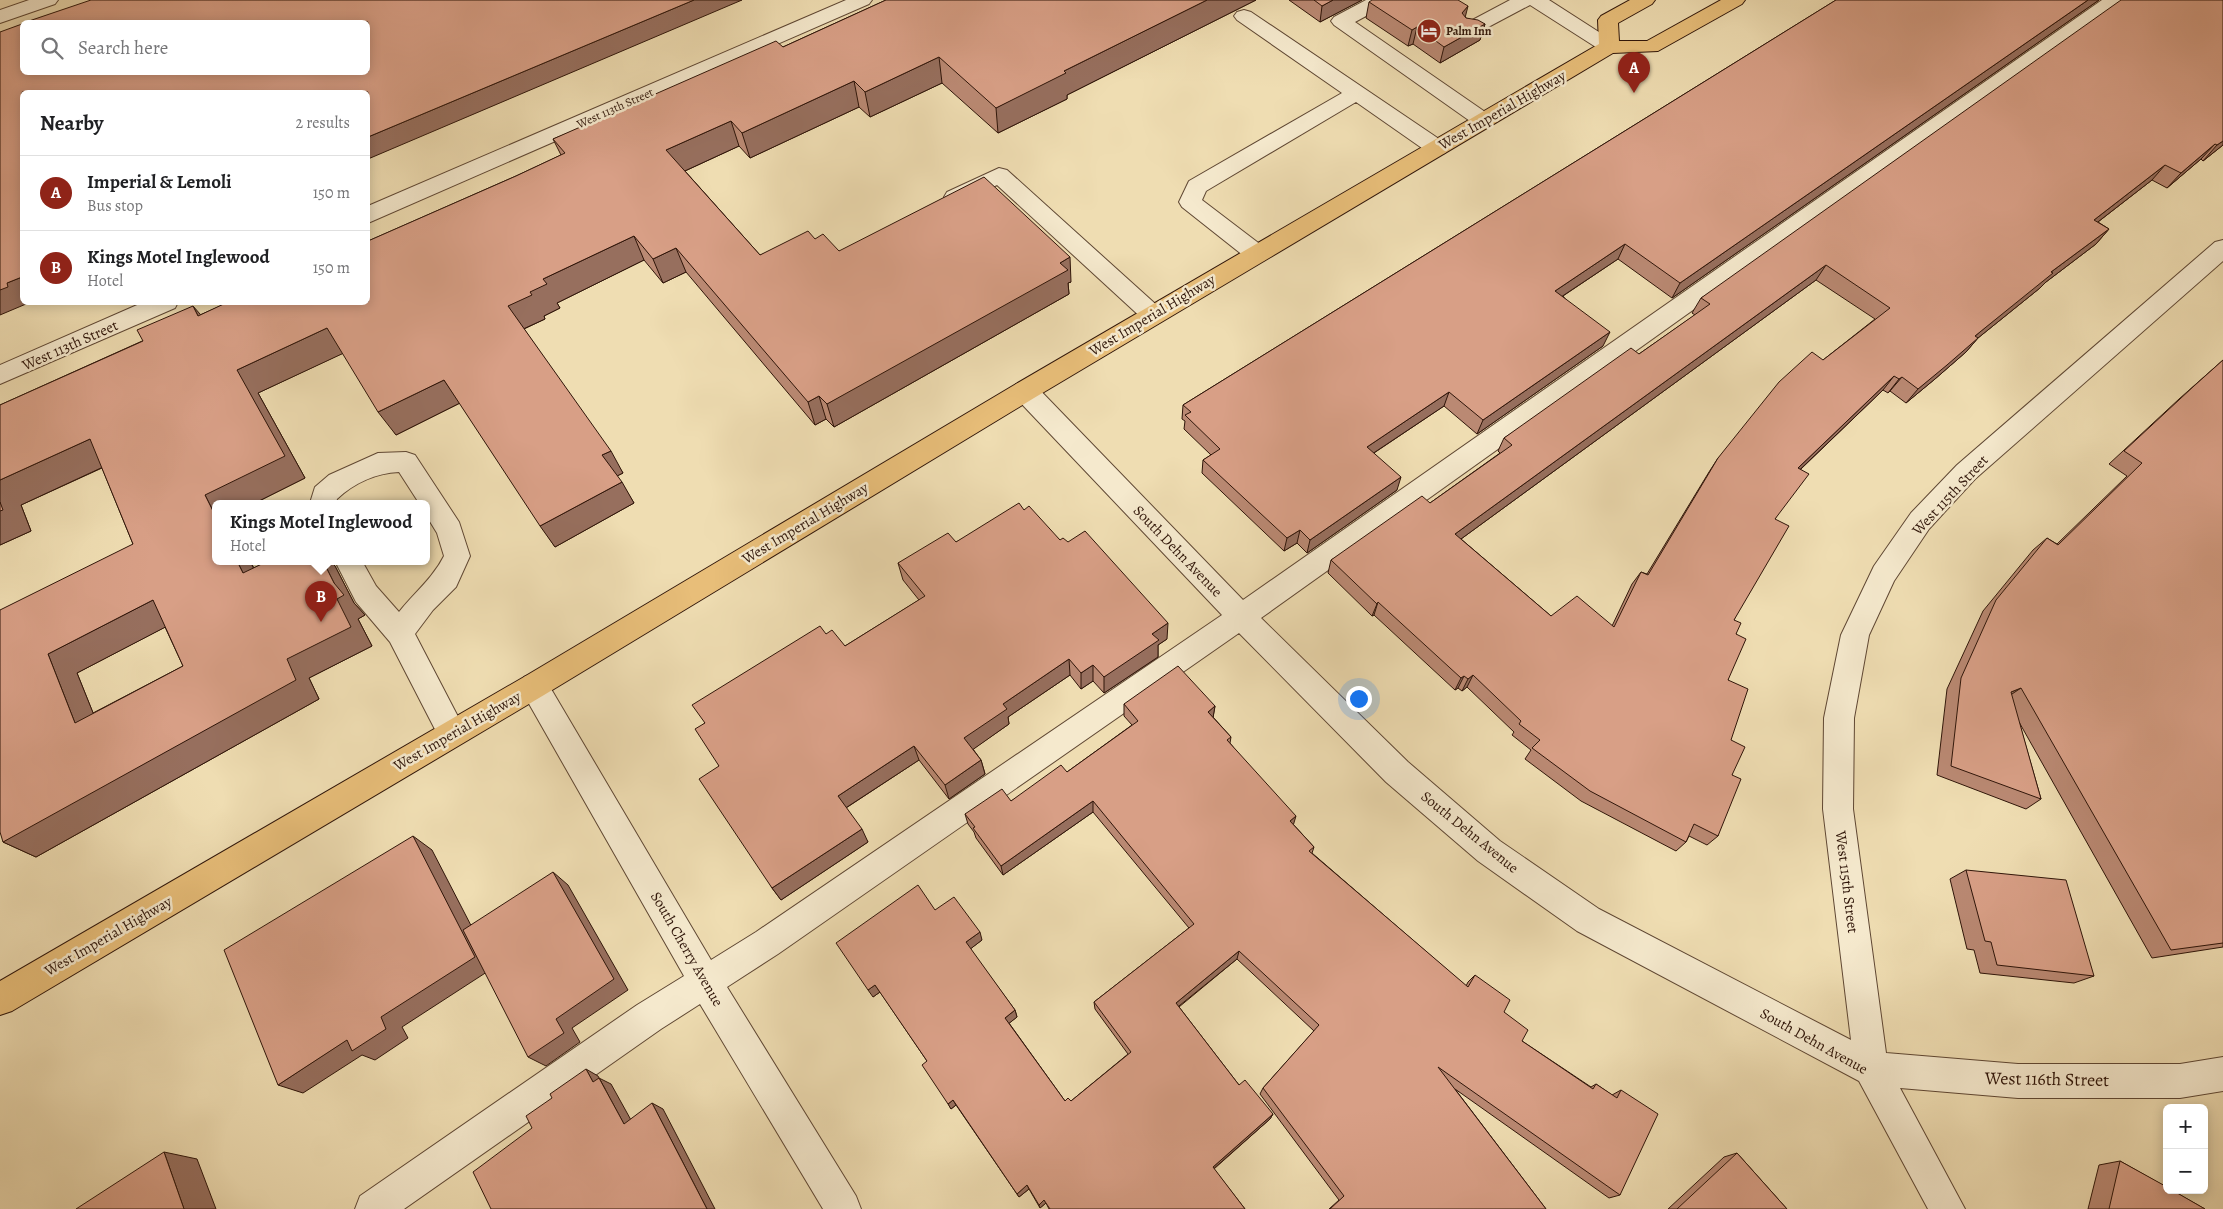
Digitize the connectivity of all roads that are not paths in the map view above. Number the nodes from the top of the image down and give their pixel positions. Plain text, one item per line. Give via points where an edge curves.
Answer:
1 (48, 0) edge
2 (862, 0) edge
3 (1381, 0) edge
4 (1525, 0) edge
5 (1536, 0) edge
6 (1645, 0) edge
7 (1736, 0) edge
8 (2115, 0) edge
9 (1244, 16) dead end
10 (0, 17) edge
11 (1470, 29) edge
12 (1609, 47) junction
13 (1427, 53) edge
14 (1405, 65) junction
15 (1357, 94) junction
16 (1484, 121) junction
17 (1437, 148) junction
18 (939, 206) edge
19 (370, 214) edge
20 (2223, 248) edge
21 (1257, 254) junction
22 (160, 305) edge
23 (1153, 315) junction
24 (0, 375) edge
25 (1025, 391) junction
26 (323, 500) edge
27 (350, 565) edge
28 (1241, 617) junction
29 (400, 633) junction
30 (534, 686) junction
31 (452, 734) junction
32 (706, 982) junction
33 (0, 999) edge
34 (1871, 1069) junction
35 (2223, 1074) edge
36 (373, 1209) edge
37 (843, 1209) edge
38 (1947, 1209) edge

1 - 10 street
2 - 19 street, West 113th Street
3 - 14 street via 1341,20
4 - 11 street
5 - 12 street
6 - 12 main road via 1608,20
7 - 12 main road via 1651,47
8 - 28 street
9 - 15 street
12 - 16 main road, West Imperial Highway
13 - 14 street
14 - 16 street
15 - 17 street
15 - 21 street via 1197,186 1190,202
16 - 17 main road, West Imperial Highway
17 - 21 main road, West Imperial Highway
18 - 23 street via 1000,175
20 - 34 street, West 115th Street via 1966,472 1920,521 1884,574 1855,635 1839,718 1838,810
21 - 23 main road, West Imperial Highway
22 - 24 street, West 113th Street
23 - 25 main road, West Imperial Highway
25 - 28 street, South Dehn Avenue
25 - 30 main road, West Imperial Highway
26 - 29 street via 324,494 338,482 378,463 406,462 450,530 457,556 446,579 423,602
27 - 29 street via 366,594
28 - 32 street via 767,944
28 - 34 street, South Dehn Avenue via 1397,772 1489,851 1588,920
29 - 31 street
30 - 31 main road, West Imperial Highway
30 - 32 street, South Cherry Avenue
31 - 33 main road, West Imperial Highway
32 - 36 street
32 - 37 street, South Cherry Avenue
34 - 35 street, West 116th Street via 2018,1081 2180,1081
34 - 38 street, South Dehn Avenue

